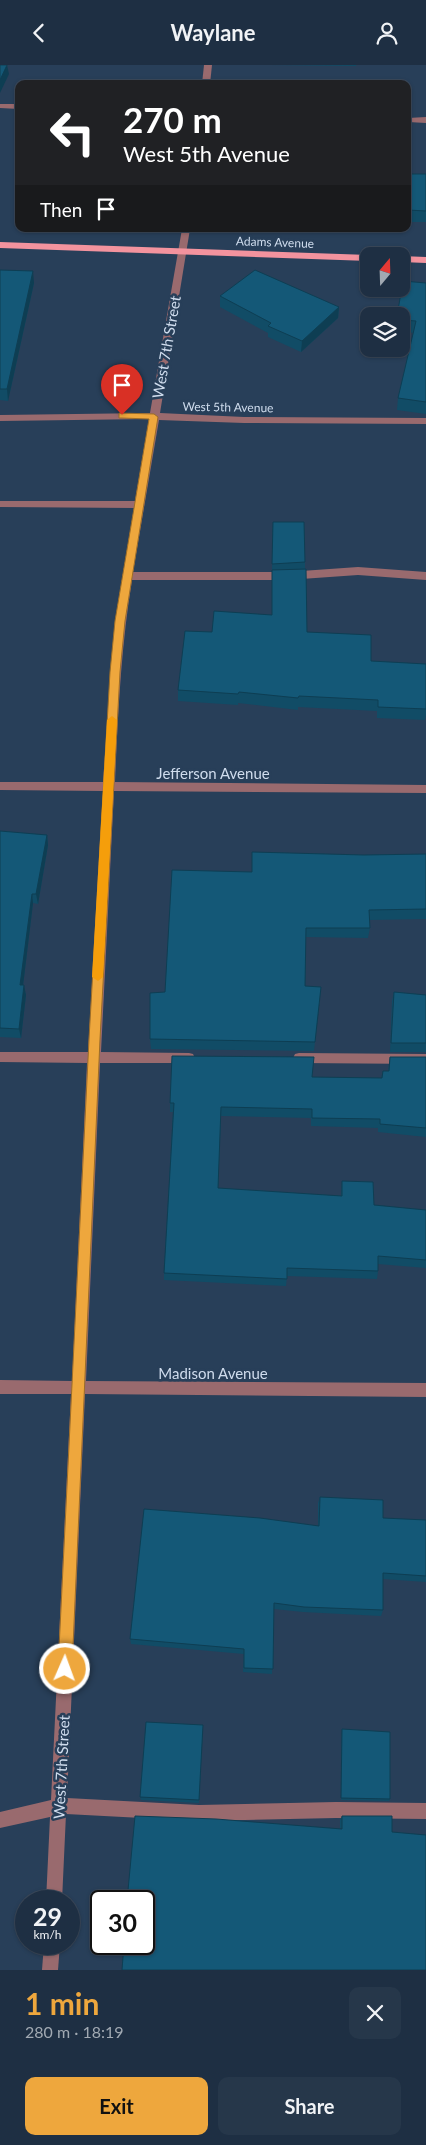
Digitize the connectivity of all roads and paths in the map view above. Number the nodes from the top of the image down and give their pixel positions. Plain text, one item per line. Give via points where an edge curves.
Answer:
1 (208, 65) edge
2 (206, 80) edge
3 (0, 106) edge
4 (15, 107) edge
5 (411, 120) edge
6 (426, 121) edge
7 (186, 232) edge
8 (0, 245) edge
9 (183, 251) junction
10 (360, 258) edge
11 (410, 259) edge
12 (426, 260) edge
13 (154, 417) junction
14 (0, 418) edge
15 (426, 421) edge
16 (0, 504) edge
17 (139, 505) junction
18 (127, 576) junction
19 (426, 576) edge
20 (0, 785) edge
21 (108, 787) junction
22 (426, 789) edge
23 (0, 1057) edge
24 (94, 1057) junction
25 (197, 1058) edge
26 (287, 1058) edge
27 (426, 1059) edge
28 (0, 1387) edge
29 (77, 1388) junction
30 (426, 1390) edge
31 (59, 1806) junction
32 (426, 1811) edge
33 (0, 1820) edge
34 (55, 1890) edge
35 (51, 1955) edge
36 (50, 1970) edge

1 - 2 street
3 - 4 street
5 - 6 street
7 - 9 street, West 7th Street
8 - 9 main road, Adams Avenue
9 - 10 main road, Adams Avenue
9 - 13 street, West 7th Street
11 - 12 main road
13 - 14 street, West 5th Avenue
13 - 15 street, West 5th Avenue
13 - 17 street, West 7th Street
16 - 17 street
17 - 18 street, West 7th Street
18 - 19 street via 287,576 358,571
18 - 21 street, West 7th Street via 116,664
20 - 21 street, Jefferson Avenue
21 - 22 street, Jefferson Avenue
21 - 24 street, West 7th Street
23 - 24 street
24 - 25 street
24 - 29 street, West 7th Street
26 - 27 street
28 - 29 street, Madison Avenue
29 - 30 street, Madison Avenue
29 - 31 street, West 7th Street
31 - 32 street via 199,1813
31 - 33 street
31 - 34 street, West 7th Street
35 - 36 street

